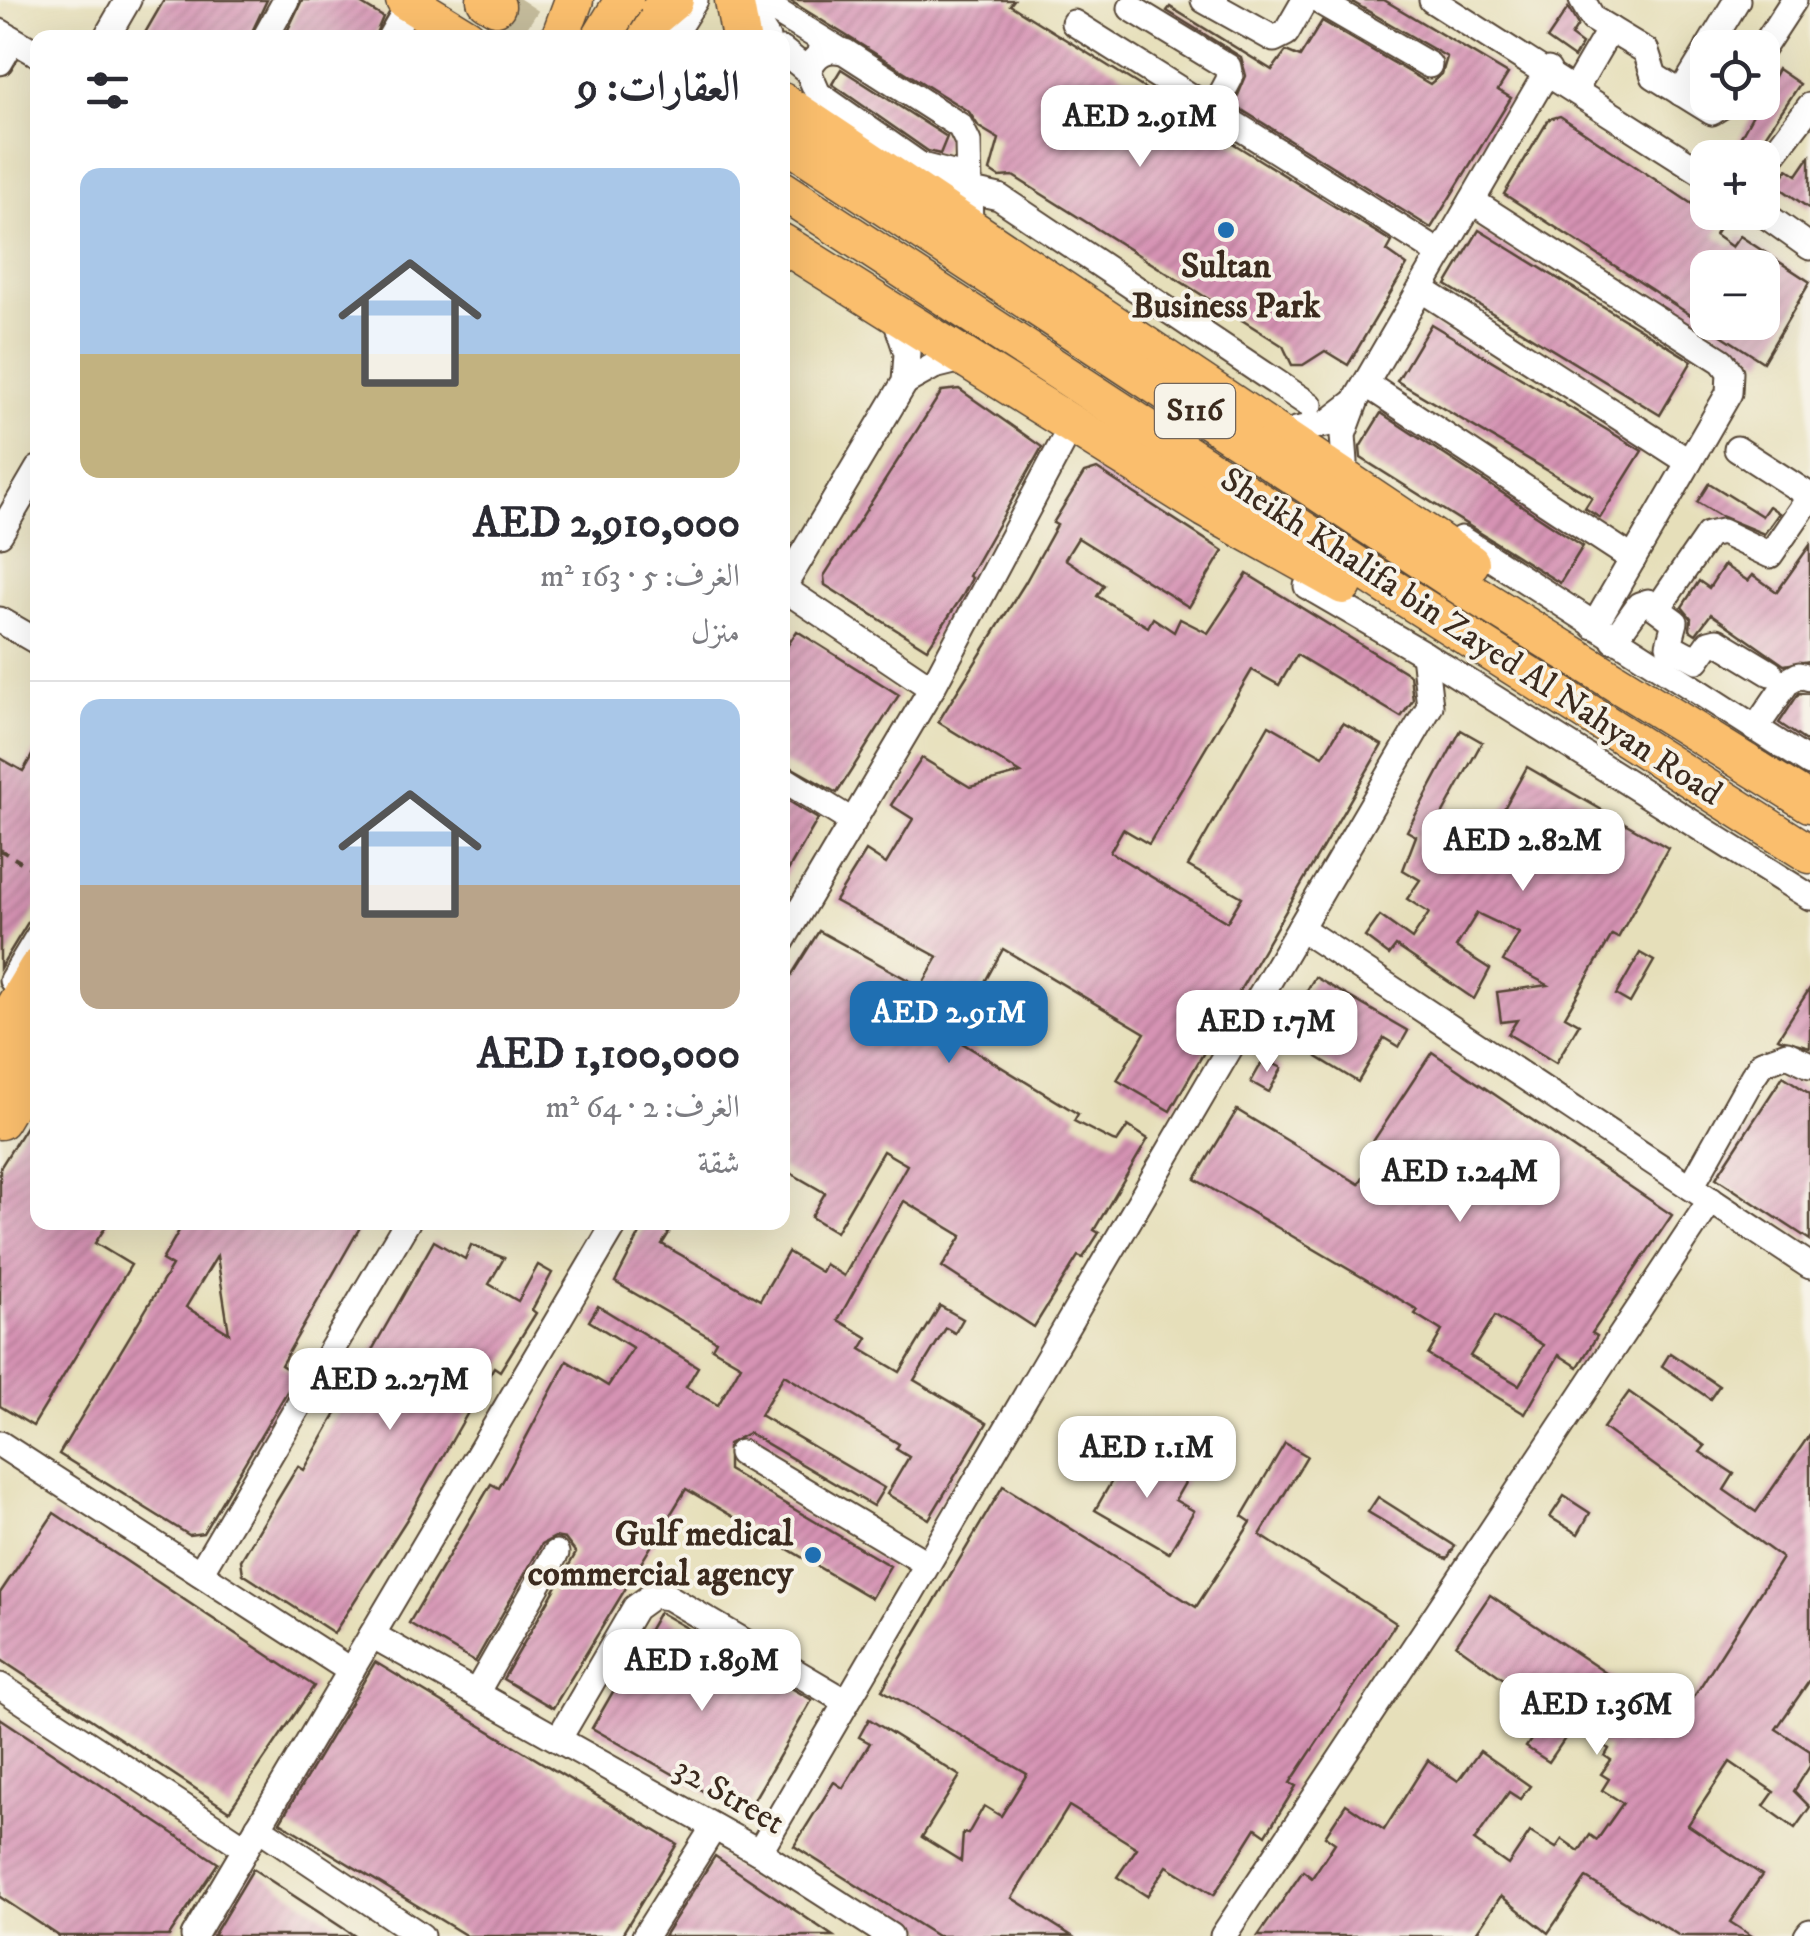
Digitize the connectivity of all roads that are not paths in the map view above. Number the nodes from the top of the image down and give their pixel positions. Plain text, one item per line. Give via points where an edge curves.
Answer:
1 (128, 0) edge
2 (286, 0) edge
3 (653, 0) edge
4 (674, 0) edge
5 (696, 0) edge
6 (734, 0) edge
7 (1204, 0) edge
8 (1306, 0) edge
9 (1318, 0) edge
10 (1432, 0) edge
11 (1582, 0) edge
12 (1737, 0) edge
13 (1794, 0) edge
14 (407, 2) edge
15 (1133, 4) edge
16 (1360, 10) edge
17 (1074, 23) dead end
18 (1610, 29) junction
19 (111, 30) edge
20 (269, 30) edge
21 (394, 30) edge
22 (454, 30) edge
23 (635, 30) edge
24 (639, 30) edge
25 (676, 30) edge
26 (740, 30) edge
27 (762, 30) edge
28 (1719, 30) edge
29 (1774, 30) edge
30 (4, 45) edge
31 (1110, 45) junction
32 (839, 50) junction
33 (30, 52) edge
34 (1429, 65) dead end
35 (1548, 70) junction
36 (1690, 78) edge
37 (1575, 89) junction
38 (1681, 93) junction
39 (1690, 99) edge
40 (792, 103) edge
41 (1810, 106) edge
42 (1213, 110) junction
43 (1780, 145) edge
44 (1690, 164) edge
45 (949, 191) junction
46 (790, 195) edge
47 (1472, 202) junction
48 (1780, 226) edge
49 (1810, 246) edge
50 (790, 248) edge
51 (1441, 254) junction
52 (1421, 289) junction
53 (893, 312) junction
54 (1156, 354) junction
55 (966, 358) junction
56 (1252, 366) junction
57 (905, 382) junction
58 (1361, 392) junction
59 (1254, 401) junction
60 (1310, 404) dead end
61 (1072, 425) junction
62 (1296, 430) junction
63 (1736, 449) dead end
64 (1346, 462) junction
65 (1689, 462) junction
66 (30, 483) edge
67 (1810, 496) edge
68 (1205, 508) junction
69 (0, 534) edge
70 (1633, 559) junction
71 (790, 577) edge
72 (790, 594) edge
73 (1658, 608) junction
74 (0, 620) edge
75 (1604, 633) junction
76 (30, 637) edge
77 (1481, 646) junction
78 (1424, 654) junction
79 (1770, 673) dead end
80 (1612, 677) junction
81 (1810, 678) edge
82 (932, 688) junction
83 (1479, 688) junction
84 (1430, 706) junction
85 (1755, 729) junction
86 (1810, 763) edge
87 (790, 783) edge
88 (1810, 803) edge
89 (853, 822) junction
90 (1810, 854) edge
91 (1810, 897) edge
92 (790, 928) edge
93 (1300, 928) junction
94 (30, 950) edge
95 (30, 981) edge
96 (0, 1000) edge
97 (30, 1030) edge
98 (0, 1031) edge
99 (1810, 1064) edge
100 (30, 1069) edge
101 (0, 1080) edge
102 (30, 1091) edge
103 (0, 1120) edge
104 (0, 1142) edge
105 (1701, 1194) junction
106 (402, 1230) edge
107 (611, 1230) edge
108 (1810, 1266) edge
109 (0, 1444) edge
110 (742, 1453) dead end
111 (556, 1553) dead end
112 (926, 1563) junction
113 (200, 1573) junction
114 (372, 1635) junction
115 (351, 1671) junction
116 (0, 1686) edge
117 (476, 1692) junction
118 (845, 1702) junction
119 (558, 1738) junction
120 (714, 1826) junction
121 (252, 1838) junction
122 (759, 1852) junction
123 (194, 1936) edge
124 (421, 1936) edge
125 (646, 1936) edge
126 (890, 1936) edge
127 (1223, 1936) edge

1 - 19 street
2 - 20 street
3 - 23 highway
4 - 24 highway
5 - 25 street
6 - 26 highway
7 - 8 street via 1274,39 1286,33
9 - 16 street
10 - 35 street
11 - 18 street via 1588,14
12 - 28 street
13 - 29 street
14 - 21 street
14 - 22 highway
15 - 31 street
15 - 42 street via 1228,67 1230,78
16 - 34 street
17 - 31 street
18 - 37 street
18 - 38 street via 1642,47 1651,73
27 - 32 street via 754,18 763,3
30 - 33 street
31 - 42 street
32 - 40 street via 819,54
32 - 45 street via 960,126 968,142
35 - 37 street
35 - 47 street
36 - 38 street
37 - 44 street
38 - 39 street
40 - 45 highway
40 - 80 highway, Sheikh Khalifa bin Zayed Al Nahyan Road / S116 via 1471,592
41 - 43 street
42 - 51 street
45 - 54 highway via 970,228
45 - 56 street via 999,197
46 - 77 highway, Sheikh Khalifa bin Zayed Al Nahyan Road / S116
47 - 51 street
47 - 65 street via 1727,366 1729,393
48 - 49 street
50 - 53 highway
51 - 52 street
52 - 58 street
52 - 65 street
53 - 55 highway
53 - 57 street via 905,338
54 - 59 street via 1194,362
54 - 80 highway via 1443,543
55 - 57 street
55 - 61 highway
56 - 59 street
56 - 60 street
57 - 71 street
58 - 62 street via 1326,424
58 - 64 street via 1342,435
58 - 70 street
59 - 62 street
61 - 68 highway
61 - 82 street
62 - 64 street
63 - 67 street
64 - 75 street
65 - 70 street
66 - 69 street
67 - 73 street via 1770,555 1722,532 1708,535
68 - 77 highway via 1415,626
68 - 78 street via 1253,554
70 - 75 street
72 - 82 street
73 - 75 street via 1640,604
73 - 79 street via 1675,622 1669,645 1690,660 1717,641
74 - 76 street
75 - 85 street
77 - 90 highway, Sheikh Khalifa bin Zayed Al Nahyan Road / S116
78 - 83 street
78 - 84 street
80 - 88 highway, Sheikh Khalifa bin Zayed Al Nahyan Road / S116
81 - 85 street via 1788,681
82 - 89 street
83 - 84 street
83 - 91 street
84 - 93 street
85 - 86 street
87 - 89 street
89 - 92 street
93 - 105 street
93 - 112 street
94 - 96 street
95 - 98 highway
97 - 101 highway
99 - 105 street via 1787,1054 1762,1063
100 - 103 highway
102 - 104 street
105 - 108 street
105 - 127 street
106 - 113 street
107 - 114 street
109 - 113 street
110 - 112 street
111 - 117 street
112 - 118 street
113 - 115 street
114 - 115 street
114 - 117 street, 32 Street
115 - 121 street
116 - 121 street
117 - 119 street, 32 Street
118 - 119 street via 653,1595 635,1608
118 - 122 street
119 - 120 street, 32 Street
120 - 122 street, 32 Street
120 - 125 street
121 - 123 street
121 - 124 street
122 - 126 street, 32 Street

